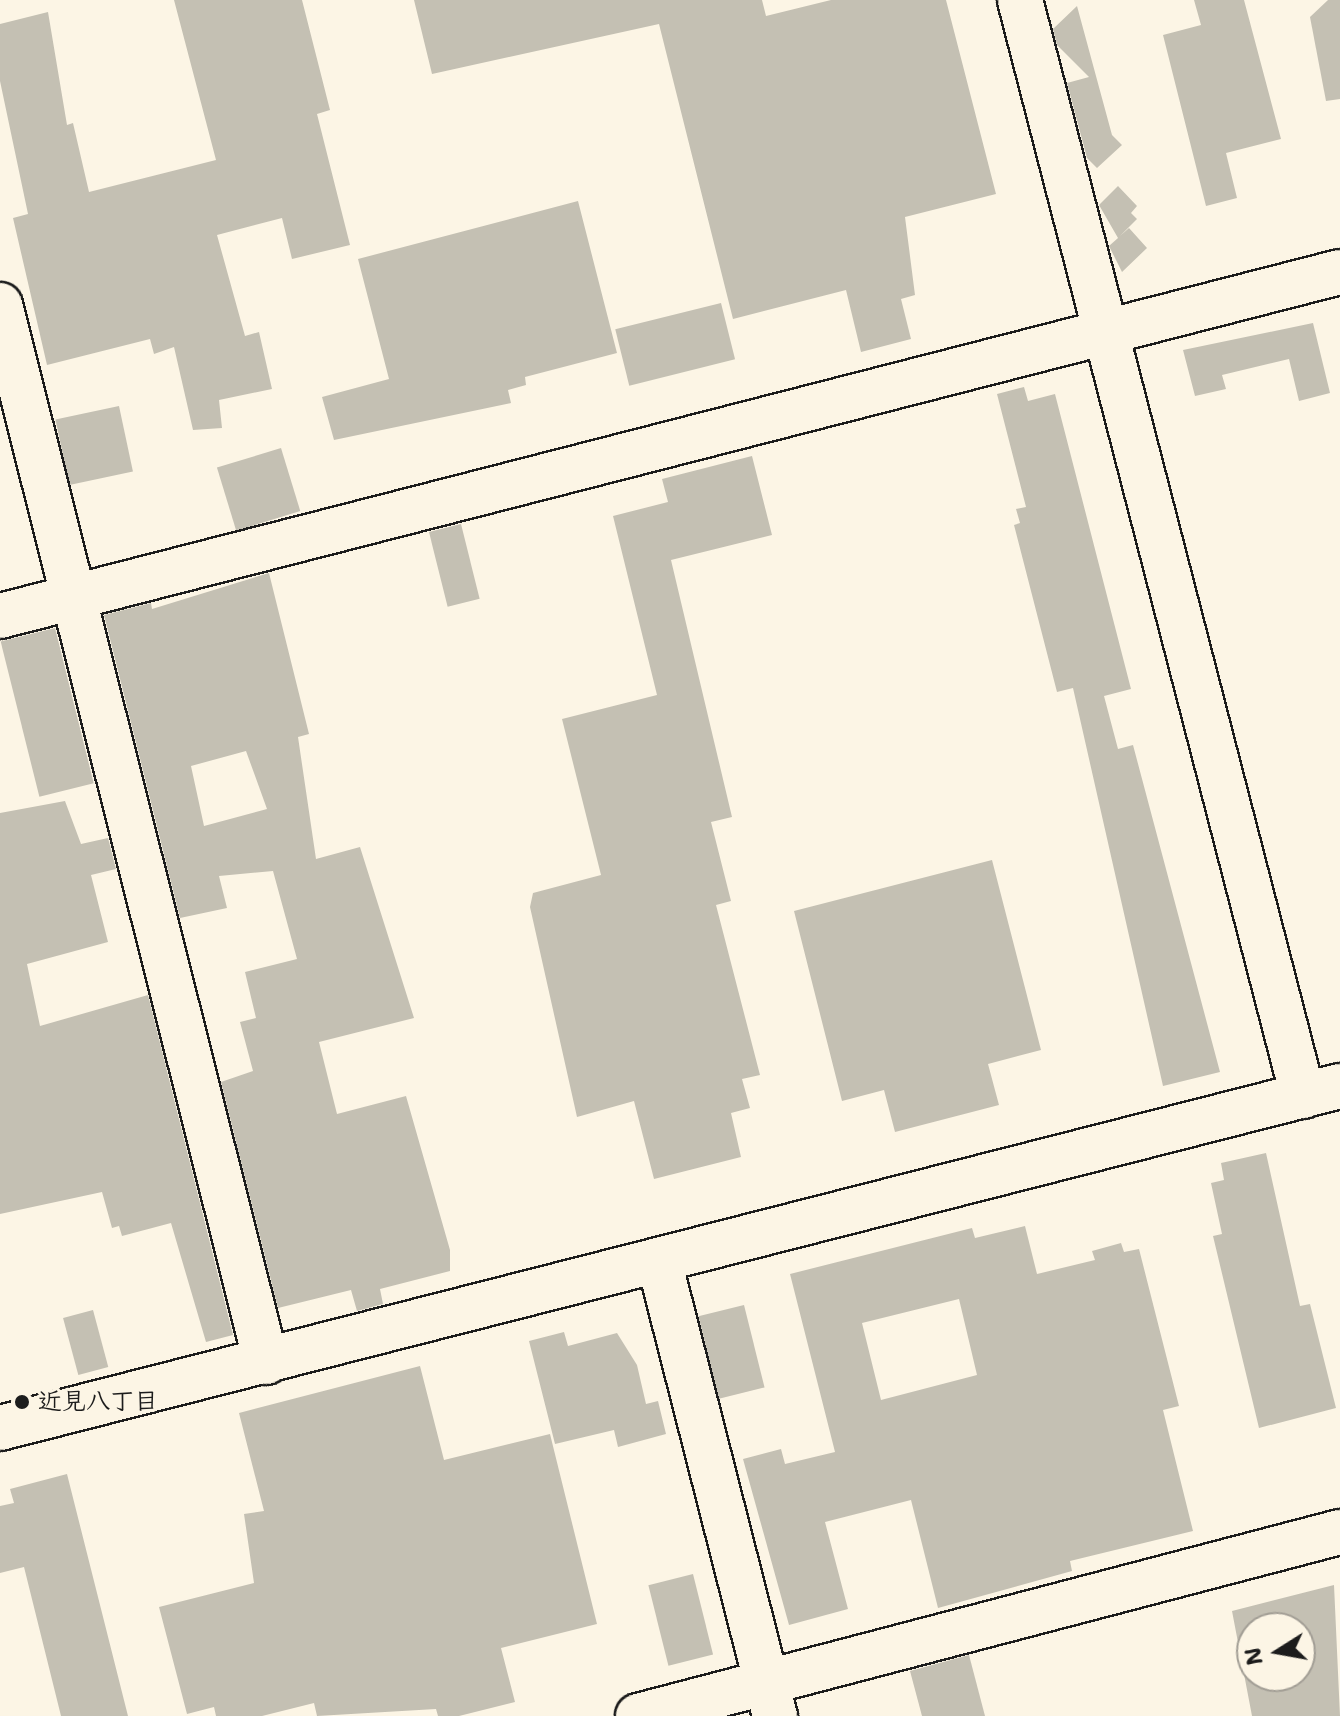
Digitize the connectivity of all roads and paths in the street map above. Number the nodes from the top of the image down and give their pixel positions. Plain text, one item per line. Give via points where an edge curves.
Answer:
1 (1020, 0) edge
2 (1340, 272) edge
3 (0, 305) edge
4 (1106, 332) junction
5 (73, 597) junction
6 (0, 616) edge
7 (1322, 1091) edge
8 (659, 1261) junction
9 (266, 1362) junction
10 (0, 1428) edge
11 (1340, 1532) edge
12 (771, 1700) edge
13 (638, 1716) edge

1 - 4 street
2 - 4 street
3 - 5 street
4 - 5 street
4 - 7 street
5 - 6 street
5 - 9 street
7 - 8 street
8 - 9 street
8 - 12 street
9 - 10 street
11 - 12 street
12 - 13 street

